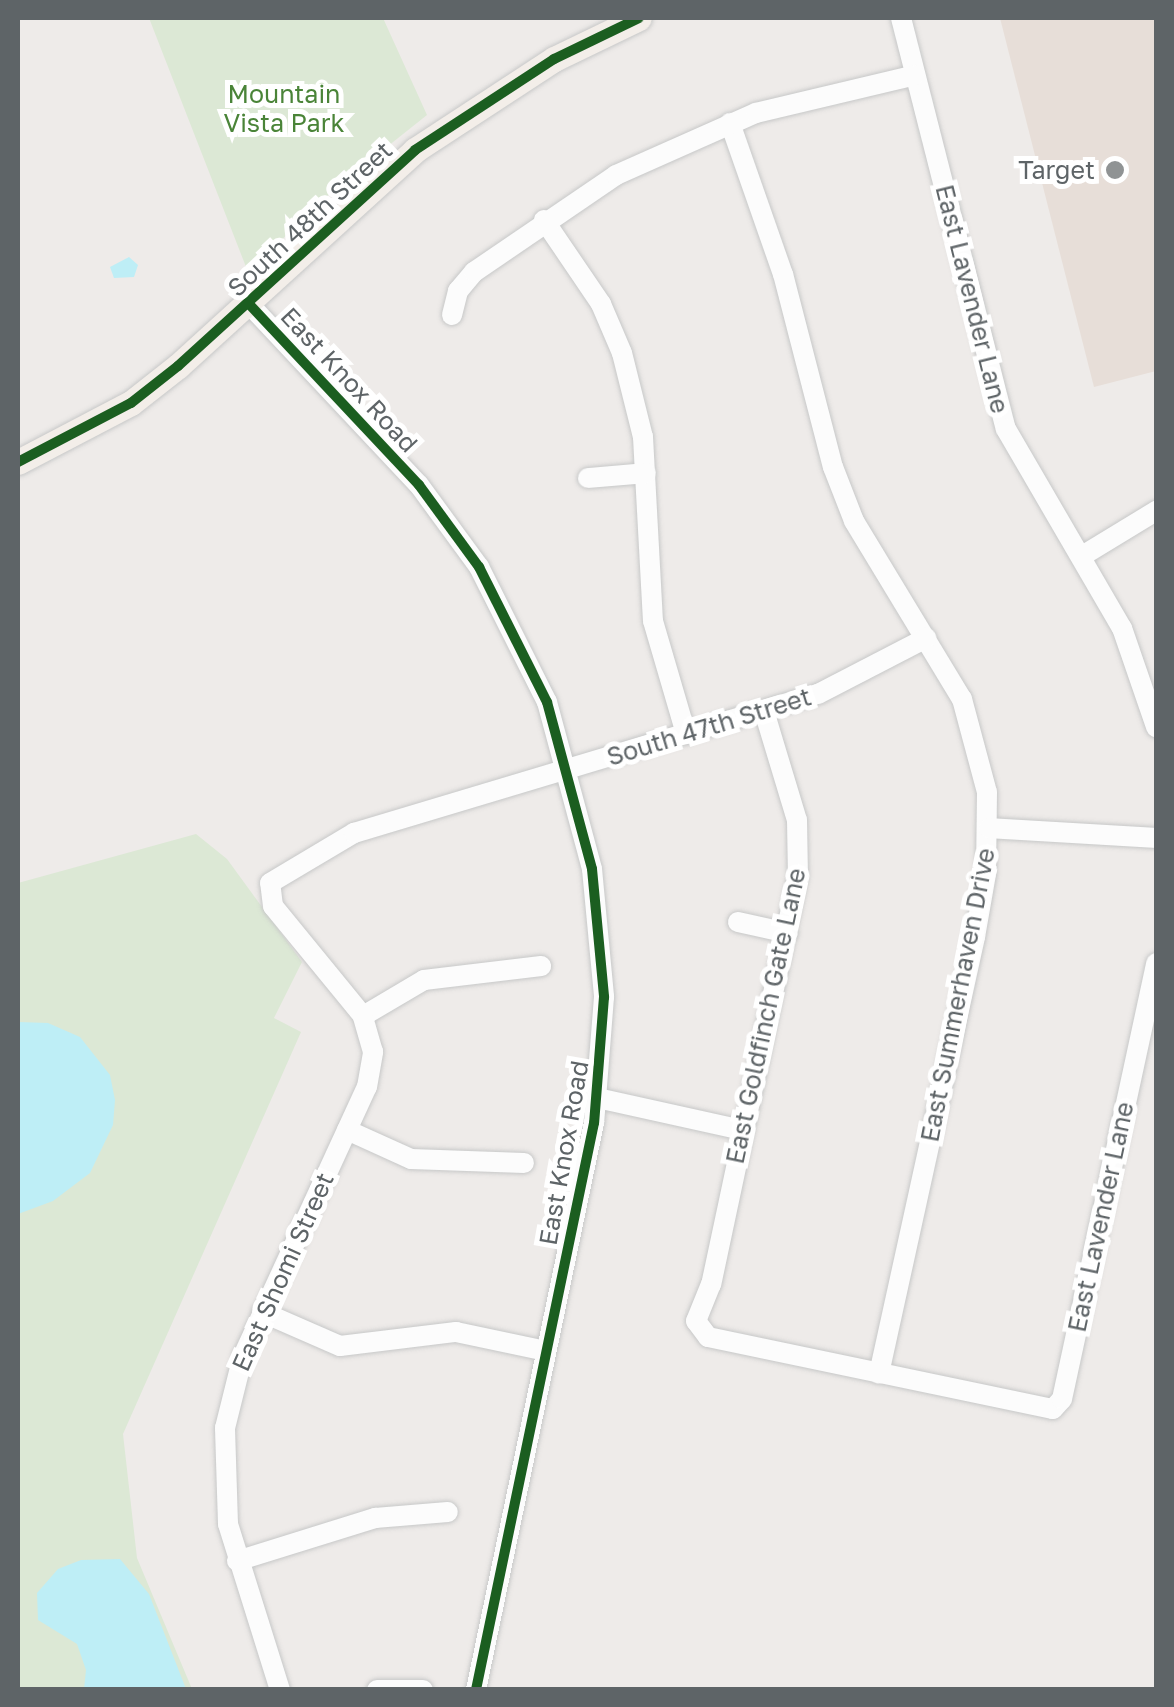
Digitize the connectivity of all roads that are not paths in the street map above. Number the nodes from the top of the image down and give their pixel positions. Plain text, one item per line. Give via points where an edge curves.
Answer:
1 (639, 18) edge
2 (901, 18) edge
3 (915, 75) junction
4 (730, 123) junction
5 (544, 220) junction
6 (249, 304) junction
7 (452, 315) dead end
8 (18, 462) edge
9 (646, 473) junction
10 (588, 478) dead end
11 (1156, 511) edge
12 (1082, 556) junction
13 (926, 638) junction
14 (764, 711) junction
15 (1156, 727) edge
16 (686, 734) junction
17 (570, 768) junction
18 (989, 828) junction
19 (1156, 838) edge
20 (738, 922) dead end
21 (788, 933) junction
22 (1156, 963) edge
23 (541, 966) dead end
24 (364, 1016) junction
25 (597, 1098) junction
26 (347, 1130) junction
27 (743, 1130) junction
28 (524, 1163) dead end
29 (262, 1312) junction
30 (546, 1351) junction
31 (879, 1374) junction
32 (448, 1512) dead end
33 (237, 1561) junction
34 (280, 1690) edge
35 (377, 1690) edge
36 (423, 1690) edge
37 (476, 1690) edge

1 - 6 main road, South 48th Street via 540,67 414,150
2 - 3 street, East Lavender Lane
3 - 4 street
3 - 12 street, East Lavender Lane via 1006,429
4 - 5 street via 616,175
4 - 13 street, East Summerhaven Drive via 783,274 833,467 854,522
5 - 7 street via 474,272 458,291
5 - 9 street via 613,328
6 - 8 main road, South 48th Street via 131,403
6 - 17 street, East Knox Road via 450,525 521,645
9 - 10 street
9 - 16 street via 652,612
11 - 12 street
12 - 15 street, East Lavender Lane via 1122,628
13 - 14 street, South 47th Street via 849,683
13 - 18 street, East Summerhaven Drive via 962,699 979,752
14 - 16 street, South 47th Street
14 - 21 street, East Goldfinch Gate Lane via 800,838
16 - 17 street, South 47th Street
17 - 24 street, South 47th Street via 354,833 276,878 267,890 273,906
17 - 25 street, East Knox Road via 599,919 604,997
18 - 19 street
18 - 31 street, East Summerhaven Drive via 975,936
20 - 21 street
21 - 27 street, East Goldfinch Gate Lane
22 - 31 street, East Lavender Lane via 1062,1399 1052,1409
23 - 24 street via 424,980
24 - 26 street, East Shomi Street via 372,1072
25 - 27 street
25 - 30 street, East Knox Road
26 - 28 street via 411,1159
26 - 29 street, East Shomi Street
27 - 31 street, East Goldfinch Gate Lane via 696,1321 708,1337
29 - 30 street via 356,1348 456,1332
29 - 33 street, East Shomi Street via 225,1428 224,1490
30 - 37 street, East Knox Road
32 - 33 street via 374,1518
33 - 34 street, East Shomi Street
35 - 36 street

